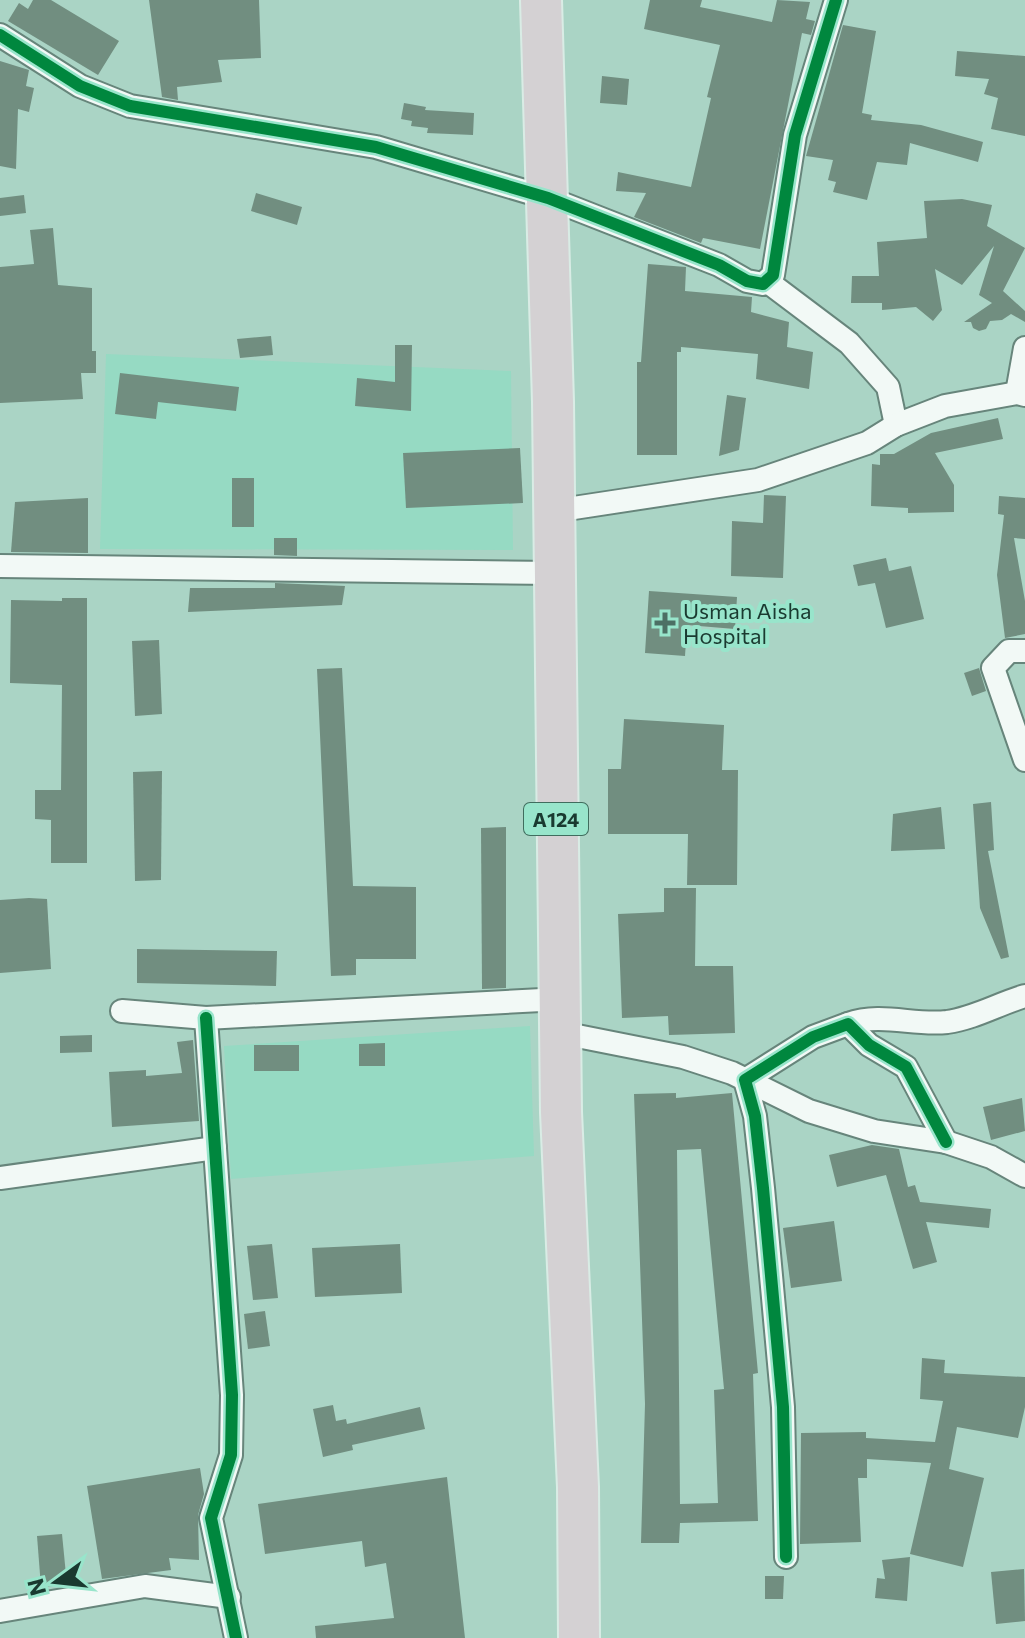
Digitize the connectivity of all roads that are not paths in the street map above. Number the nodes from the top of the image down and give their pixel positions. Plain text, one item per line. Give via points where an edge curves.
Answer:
1 (541, 0) edge
2 (836, 0) edge
3 (0, 35) edge
4 (548, 198) junction
5 (768, 282) junction
6 (1025, 348) edge
7 (1021, 394) edge
8 (896, 425) junction
9 (554, 511) junction
10 (0, 566) edge
11 (554, 573) junction
12 (1025, 651) edge
13 (1025, 760) edge
14 (1025, 996) edge
15 (122, 1011) dead end
16 (562, 1016) junction
17 (206, 1018) junction
18 (848, 1024) junction
19 (745, 1080) junction
20 (946, 1142) junction
21 (215, 1148) junction
22 (1025, 1176) edge
23 (0, 1178) edge
24 (786, 1557) dead end
25 (229, 1597) junction
26 (0, 1611) edge
27 (236, 1638) edge
28 (579, 1638) edge

1 - 4 highway, A124
2 - 5 street via 795,135
3 - 4 street via 80,86 130,106 376,147
4 - 5 street via 747,281
4 - 9 highway, A124
5 - 8 street via 849,343 888,387
6 - 7 street
7 - 8 street via 945,406
8 - 9 street via 867,443 758,480
9 - 11 highway, A124
10 - 11 street
11 - 16 highway, A124
12 - 13 street via 1009,651 993,668
14 - 18 street via 975,1017 946,1022 866,1018
15 - 17 street
16 - 17 street
16 - 19 street
16 - 28 highway, A124
17 - 21 street
18 - 19 street via 813,1037
18 - 20 street via 869,1045 906,1067
19 - 20 street via 809,1111 874,1131
19 - 24 street via 762,1174 783,1407
20 - 22 street via 991,1157
21 - 23 street
21 - 25 street via 232,1395 231,1455 211,1518
25 - 26 street via 145,1586
25 - 27 street

